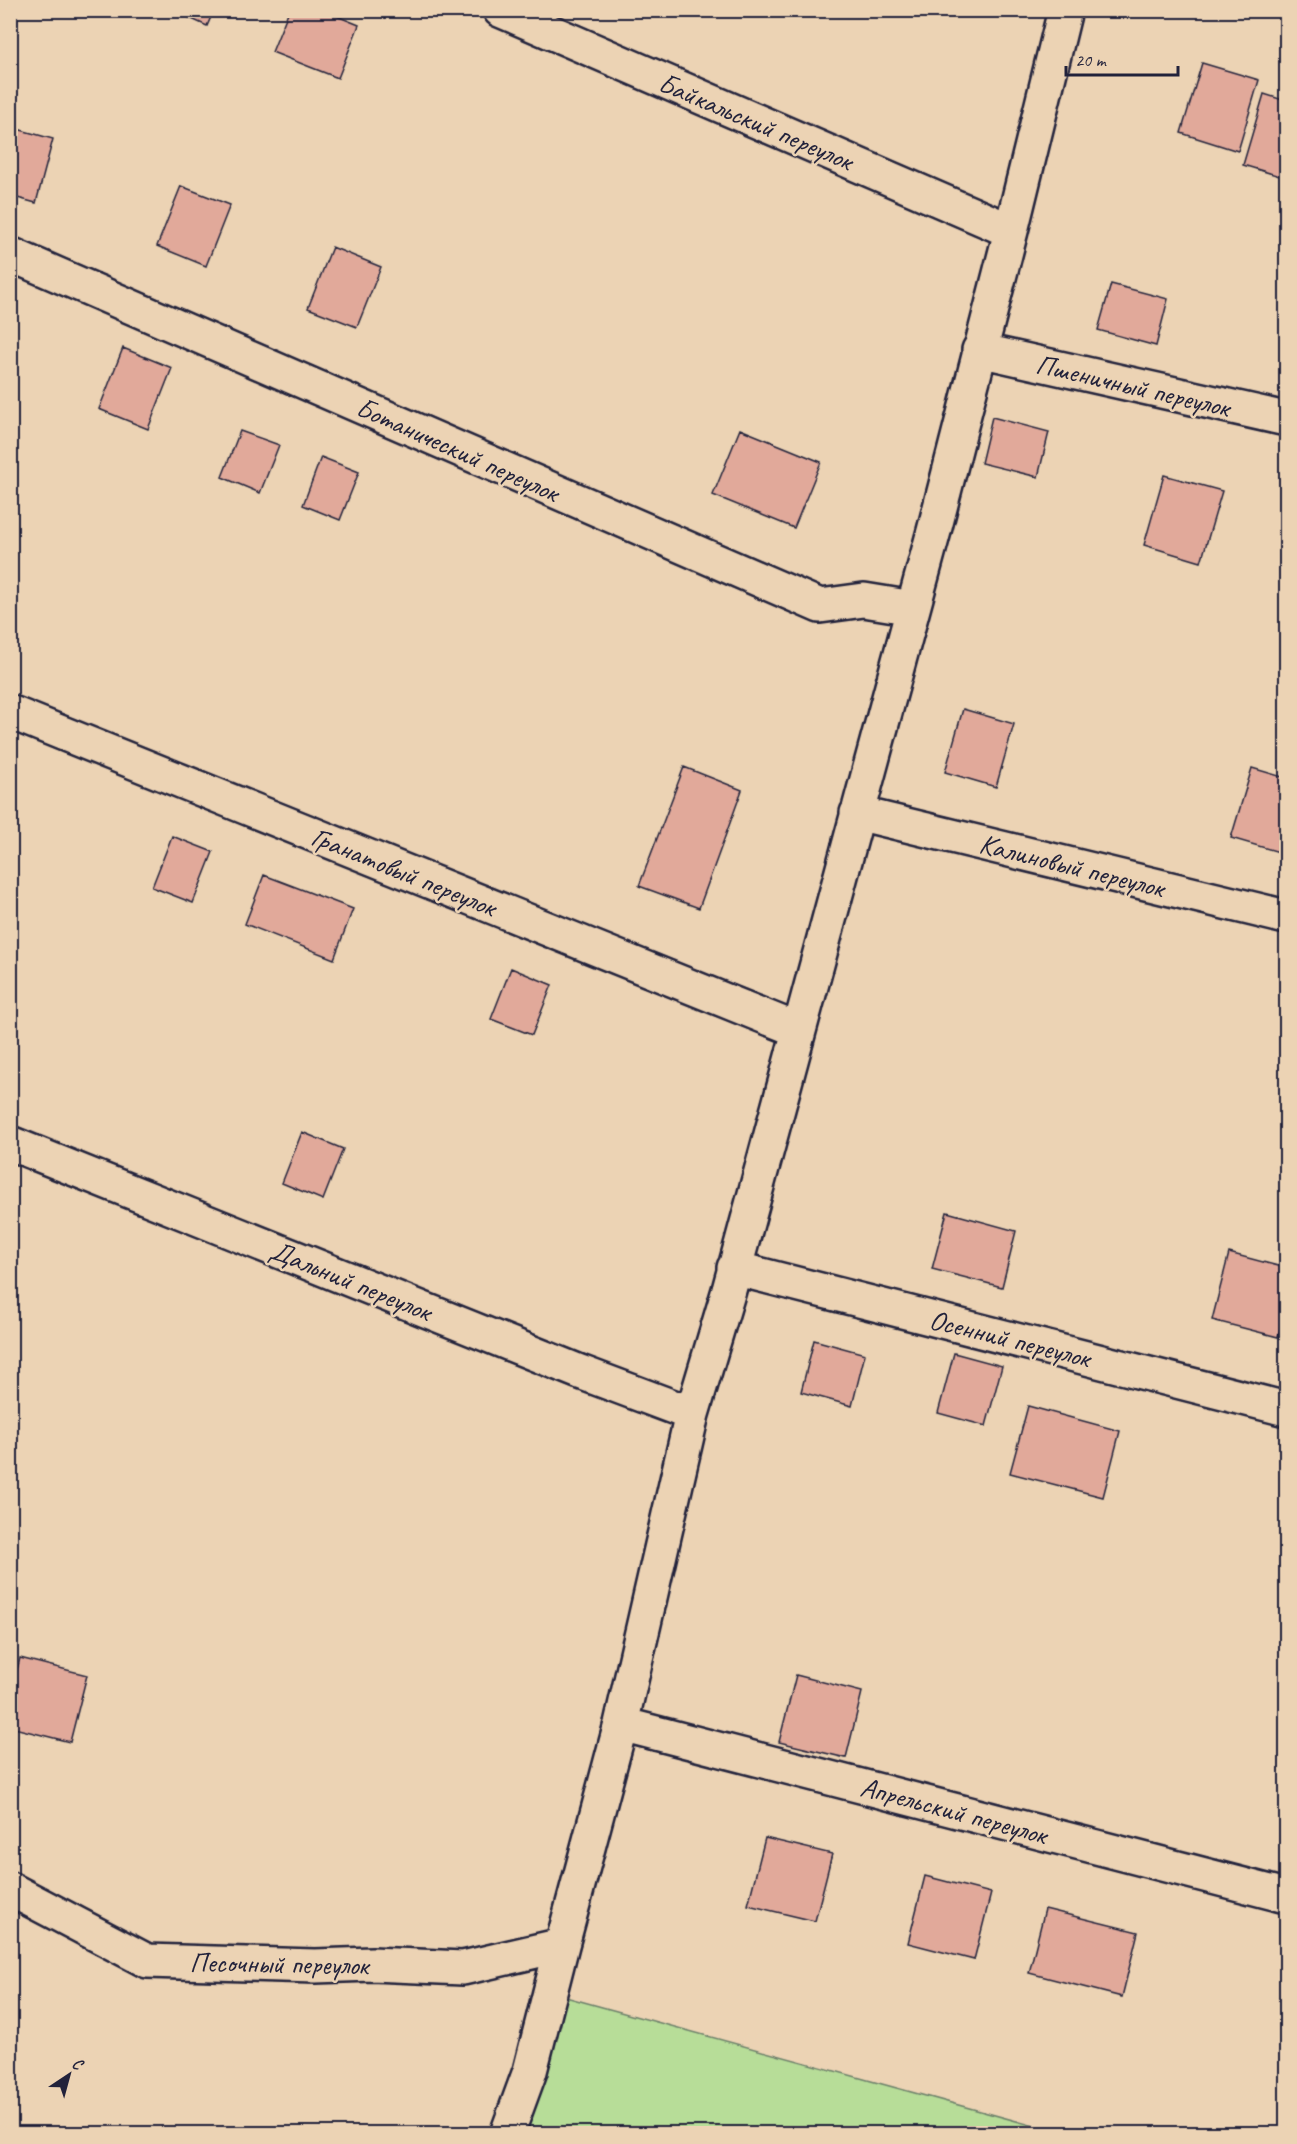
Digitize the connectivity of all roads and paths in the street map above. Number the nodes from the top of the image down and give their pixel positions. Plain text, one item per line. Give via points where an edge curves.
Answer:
1 (500, 10) edge
2 (1065, 10) edge
3 (1011, 231) junction
4 (10, 254) edge
5 (979, 350) junction
6 (1287, 419) edge
7 (913, 608) junction
8 (10, 712) edge
9 (857, 813) junction
10 (1287, 917) edge
11 (798, 1030) junction
12 (10, 1143) edge
13 (734, 1268) junction
14 (1287, 1409) edge
15 (693, 1414) junction
16 (621, 1724) junction
17 (10, 1889) edge
18 (1287, 1896) edge
19 (562, 1945) junction
20 (507, 2133) edge

1 - 3 street, Байкальский переулок
2 - 3 street
3 - 5 street
4 - 7 street, Ботанический переулок via 820,606 864,600
5 - 6 street, Пшеничный переулок
5 - 7 street
7 - 9 street
8 - 11 street, Гранатовый переулок
9 - 10 street, Калиновый переулок
9 - 11 street
11 - 13 street
12 - 15 street, Дальний переулок
13 - 14 street, Осенний переулок
13 - 15 street
15 - 16 street
16 - 18 street, Апрельский переулок
16 - 19 street
17 - 19 street, Песочный переулок via 147,1961 463,1968
19 - 20 street via 530,2071

